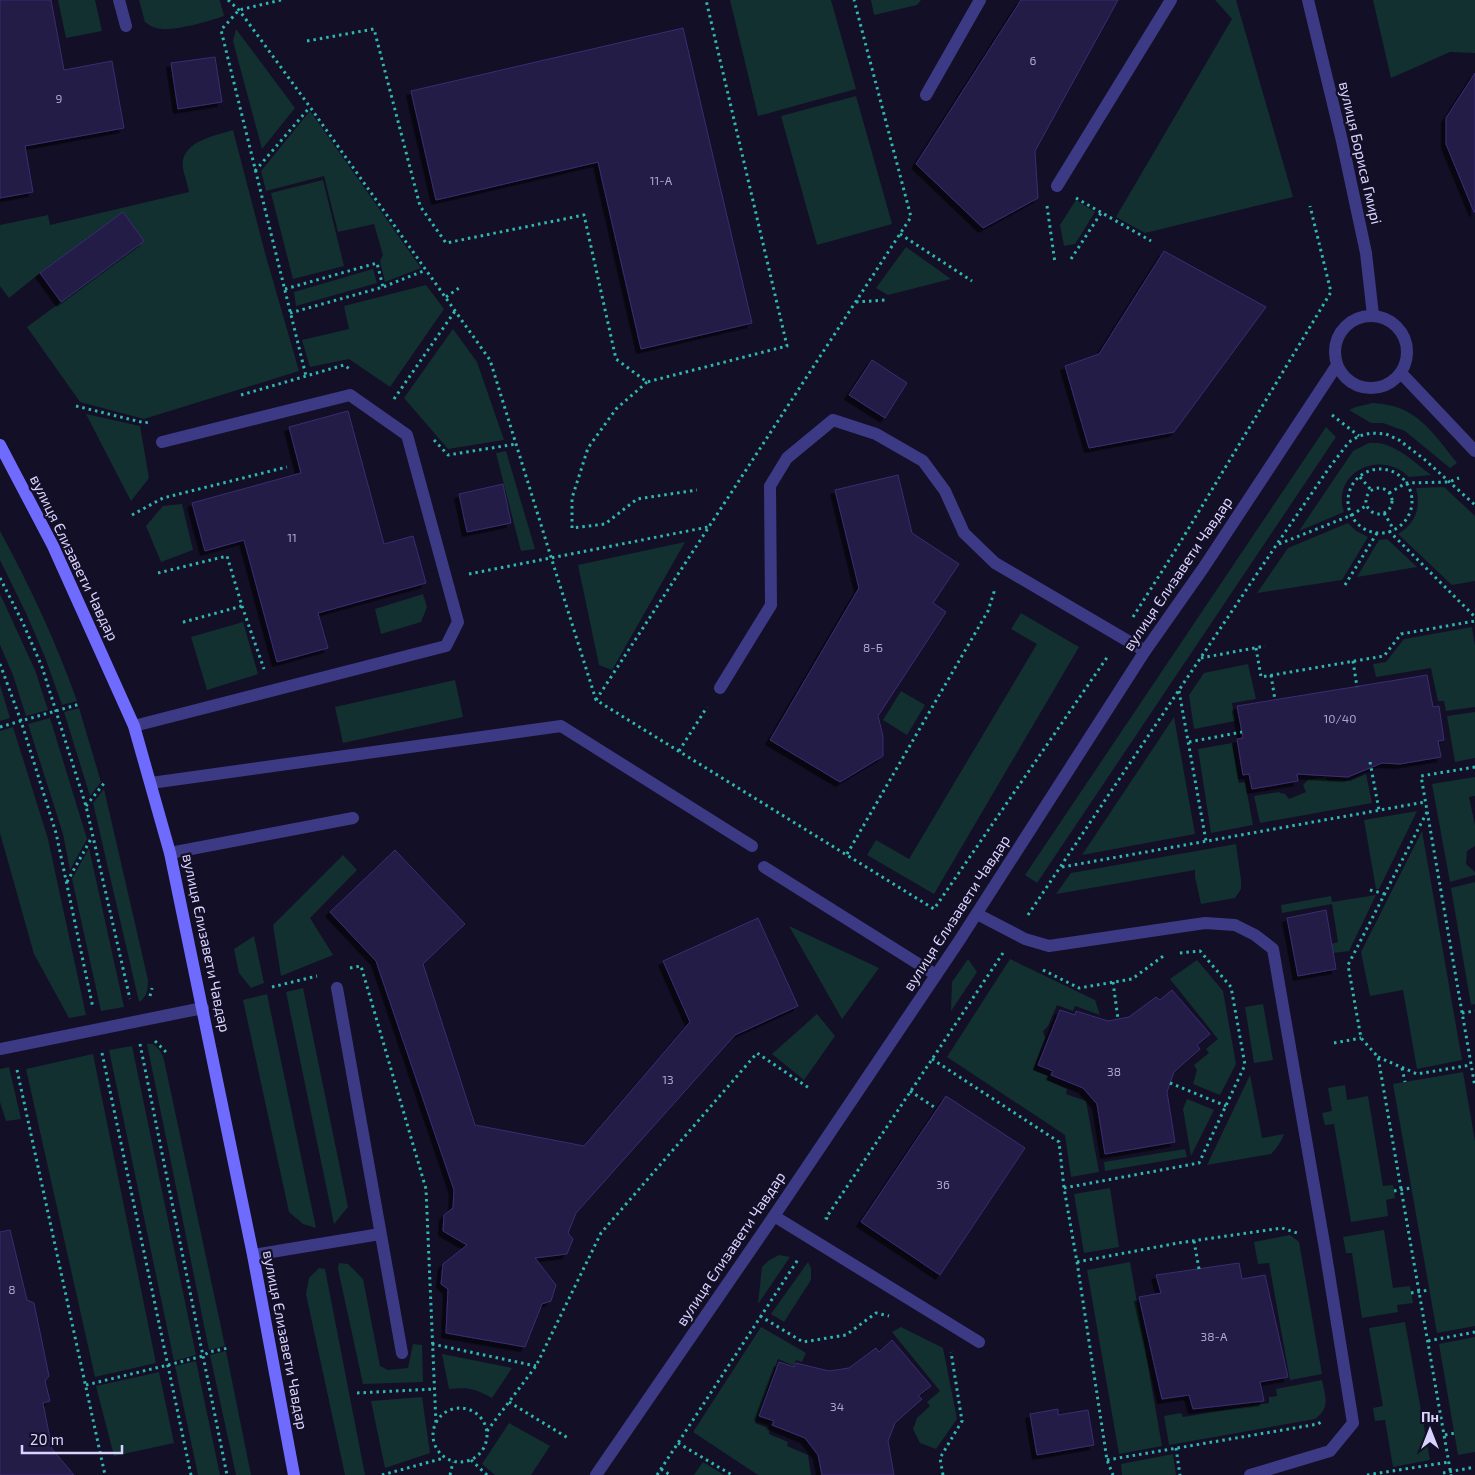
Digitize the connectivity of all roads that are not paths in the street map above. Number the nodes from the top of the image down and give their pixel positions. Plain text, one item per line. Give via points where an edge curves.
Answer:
1 (119, 0) edge
2 (980, 0) edge
3 (1171, 0) edge
4 (1308, 0) edge
5 (126, 26) dead end
6 (926, 95) dead end
7 (1057, 186) road end
8 (1373, 315) junction
9 (1337, 365) junction
10 (1401, 373) junction
11 (162, 442) dead end
12 (0, 445) edge
13 (1475, 451) edge
14 (1145, 650) junction
15 (720, 688) road end
16 (134, 726) junction
17 (151, 784) junction
18 (353, 818) dead end
19 (752, 846) dead end
20 (170, 853) junction
21 (764, 867) dead end
22 (977, 914) junction
23 (936, 975) junction
24 (336, 988) dead end
25 (203, 1008) junction
26 (0, 1050) edge
27 (774, 1216) junction
28 (380, 1234) junction
29 (253, 1255) junction
30 (978, 1342) dead end
31 (402, 1354) dead end
32 (294, 1475) edge
33 (596, 1475) edge
34 (1250, 1475) edge

1 - 5 street
2 - 6 street
3 - 7 street
4 - 8 street, вулиця Бориса Гмирі via 1366,253
8 - 9 street via 1361,316 1342,330 1334,352
8 - 10 street via 1394,322 1406,341 1408,352
9 - 10 street via 1351,382 1361,387 1383,386
9 - 14 street, вулиця Єлизавети Чавдар via 1204,567
10 - 13 street
11 - 16 street via 350,395 407,435 458,622 446,646
12 - 16 street, вулиця Єлизавети Чавдар via 53,546
14 - 15 street via 995,563 964,532 945,491 923,461 876,434 833,420 787,458 770,486 771,605
14 - 22 street, вулиця Єлизавети Чавдар
16 - 17 street, вулиця Єлизавети Чавдар
17 - 19 street via 561,726
17 - 20 street, вулиця Єлизавети Чавдар
18 - 20 street
20 - 25 street, вулиця Єлизавети Чавдар
21 - 23 street
22 - 23 street, вулиця Єлизавети Чавдар
22 - 34 street via 1049,946 1205,923 1235,925 1273,948 1353,1423 1330,1451
23 - 27 street, вулиця Єлизавети Чавдар
24 - 28 street
25 - 26 street
25 - 29 street, вулиця Єлизавети Чавдар
27 - 30 street
27 - 33 street, вулиця Єлизавети Чавдар
28 - 29 street
28 - 31 street
29 - 32 street, вулиця Єлизавети Чавдар

